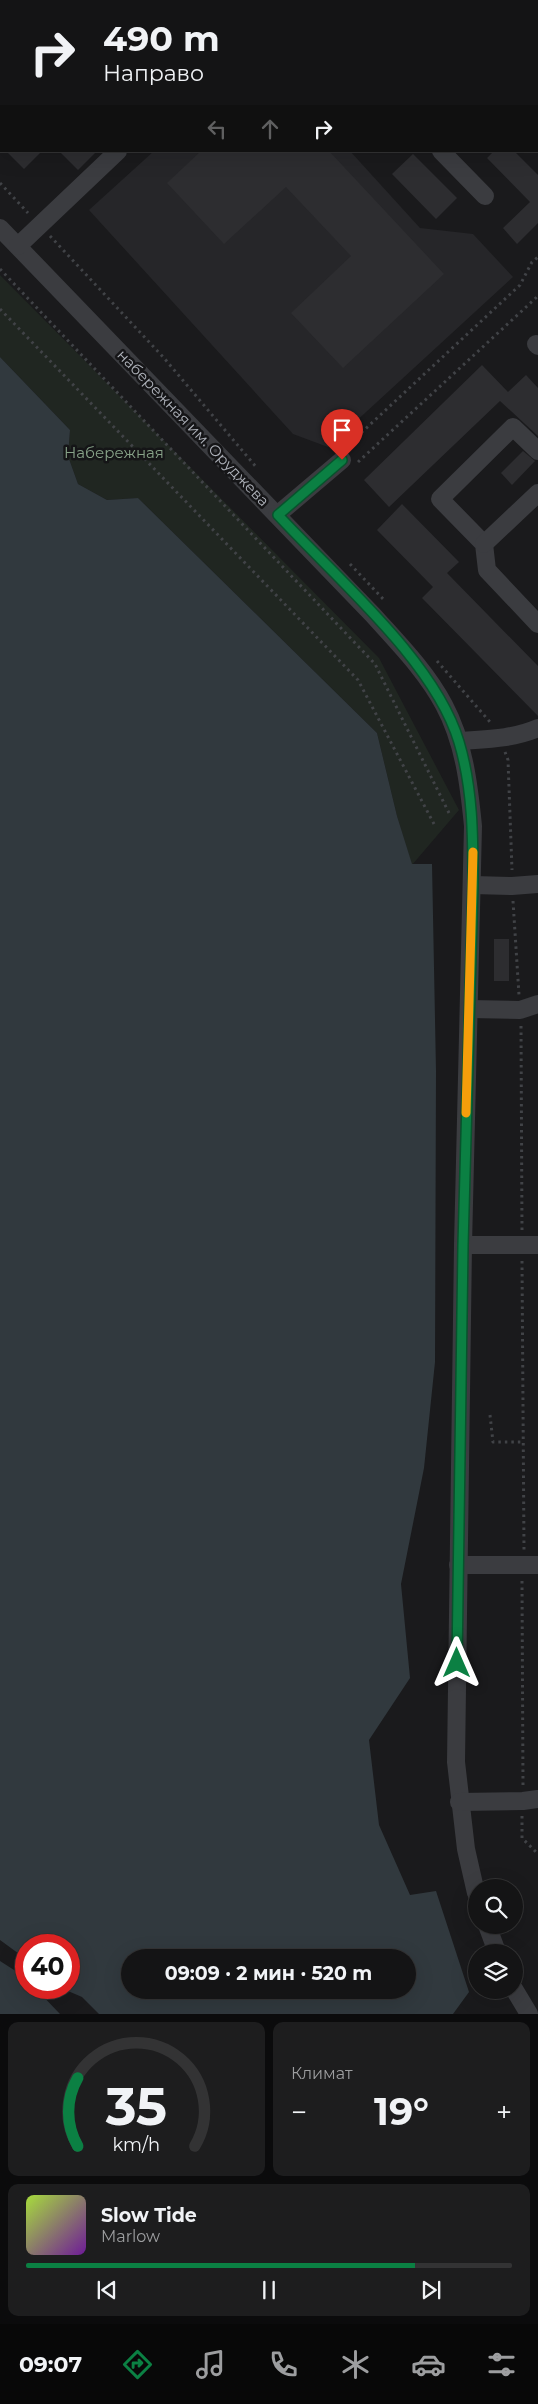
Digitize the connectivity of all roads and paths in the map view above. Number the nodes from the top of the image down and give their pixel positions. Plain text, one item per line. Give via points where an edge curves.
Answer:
1 (117, 152) edge
2 (443, 152) edge
3 (0, 183) edge
4 (485, 196) dead end
5 (40, 226) junction
6 (0, 228) edge
7 (18, 246) junction
8 (538, 257) edge
9 (0, 269) edge
10 (538, 296) edge
11 (0, 309) edge
12 (538, 452) edge
13 (347, 458) junction
14 (264, 476) dead end
15 (538, 493) edge
16 (278, 515) junction
17 (484, 544) junction
18 (342, 557) dead end
19 (390, 607) dead end
20 (538, 624) edge
21 (435, 658) dead end
22 (538, 728) edge
23 (500, 738) junction
24 (459, 741) junction
25 (449, 813) dead end
26 (434, 824) dead end
27 (538, 884) edge
28 (473, 885) junction
29 (512, 886) junction
30 (538, 1004) edge
31 (469, 1009) junction
32 (520, 1010) junction
33 (463, 1245) junction
34 (528, 1251) edge
35 (490, 1415) dead end
36 (523, 1442) dead end
37 (458, 1565) junction
38 (538, 1565) edge
39 (538, 1799) edge
40 (460, 1802) junction
41 (473, 1879) edge
42 (520, 1999) edge
43 (529, 2014) edge

1 - 5 street
2 - 4 street
3 - 5 path
5 - 7 street
5 - 14 path via 164,358
6 - 7 street, набережная им. Оруджева
7 - 16 street, набережная им. Оруджева
8 - 13 path via 520,285
9 - 25 path via 375,664
10 - 13 path
11 - 26 path via 358,680
12 - 17 street via 514,427 440,498
13 - 16 street
15 - 17 street
16 - 24 street, набережная им. Оруджева via 408,654 444,706
17 - 20 street via 487,570
18 - 19 path
21 - 23 path via 493,725
22 - 23 street
23 - 24 street
23 - 29 path via 508,760
24 - 28 street, набережная им. Оруджева via 469,783
27 - 29 street
28 - 29 street
28 - 31 street, набережная им. Оруджева
29 - 32 path
30 - 32 street
31 - 32 street
31 - 33 street, набережная им. Оруджева
32 - 34 path
33 - 34 street
33 - 37 street, набережная им. Оруджева
35 - 36 path via 493,1442
37 - 38 street
37 - 40 street, набережная им. Оруджева via 456,1762
39 - 40 street
40 - 41 street, набережная им. Оруджева
42 - 43 street

